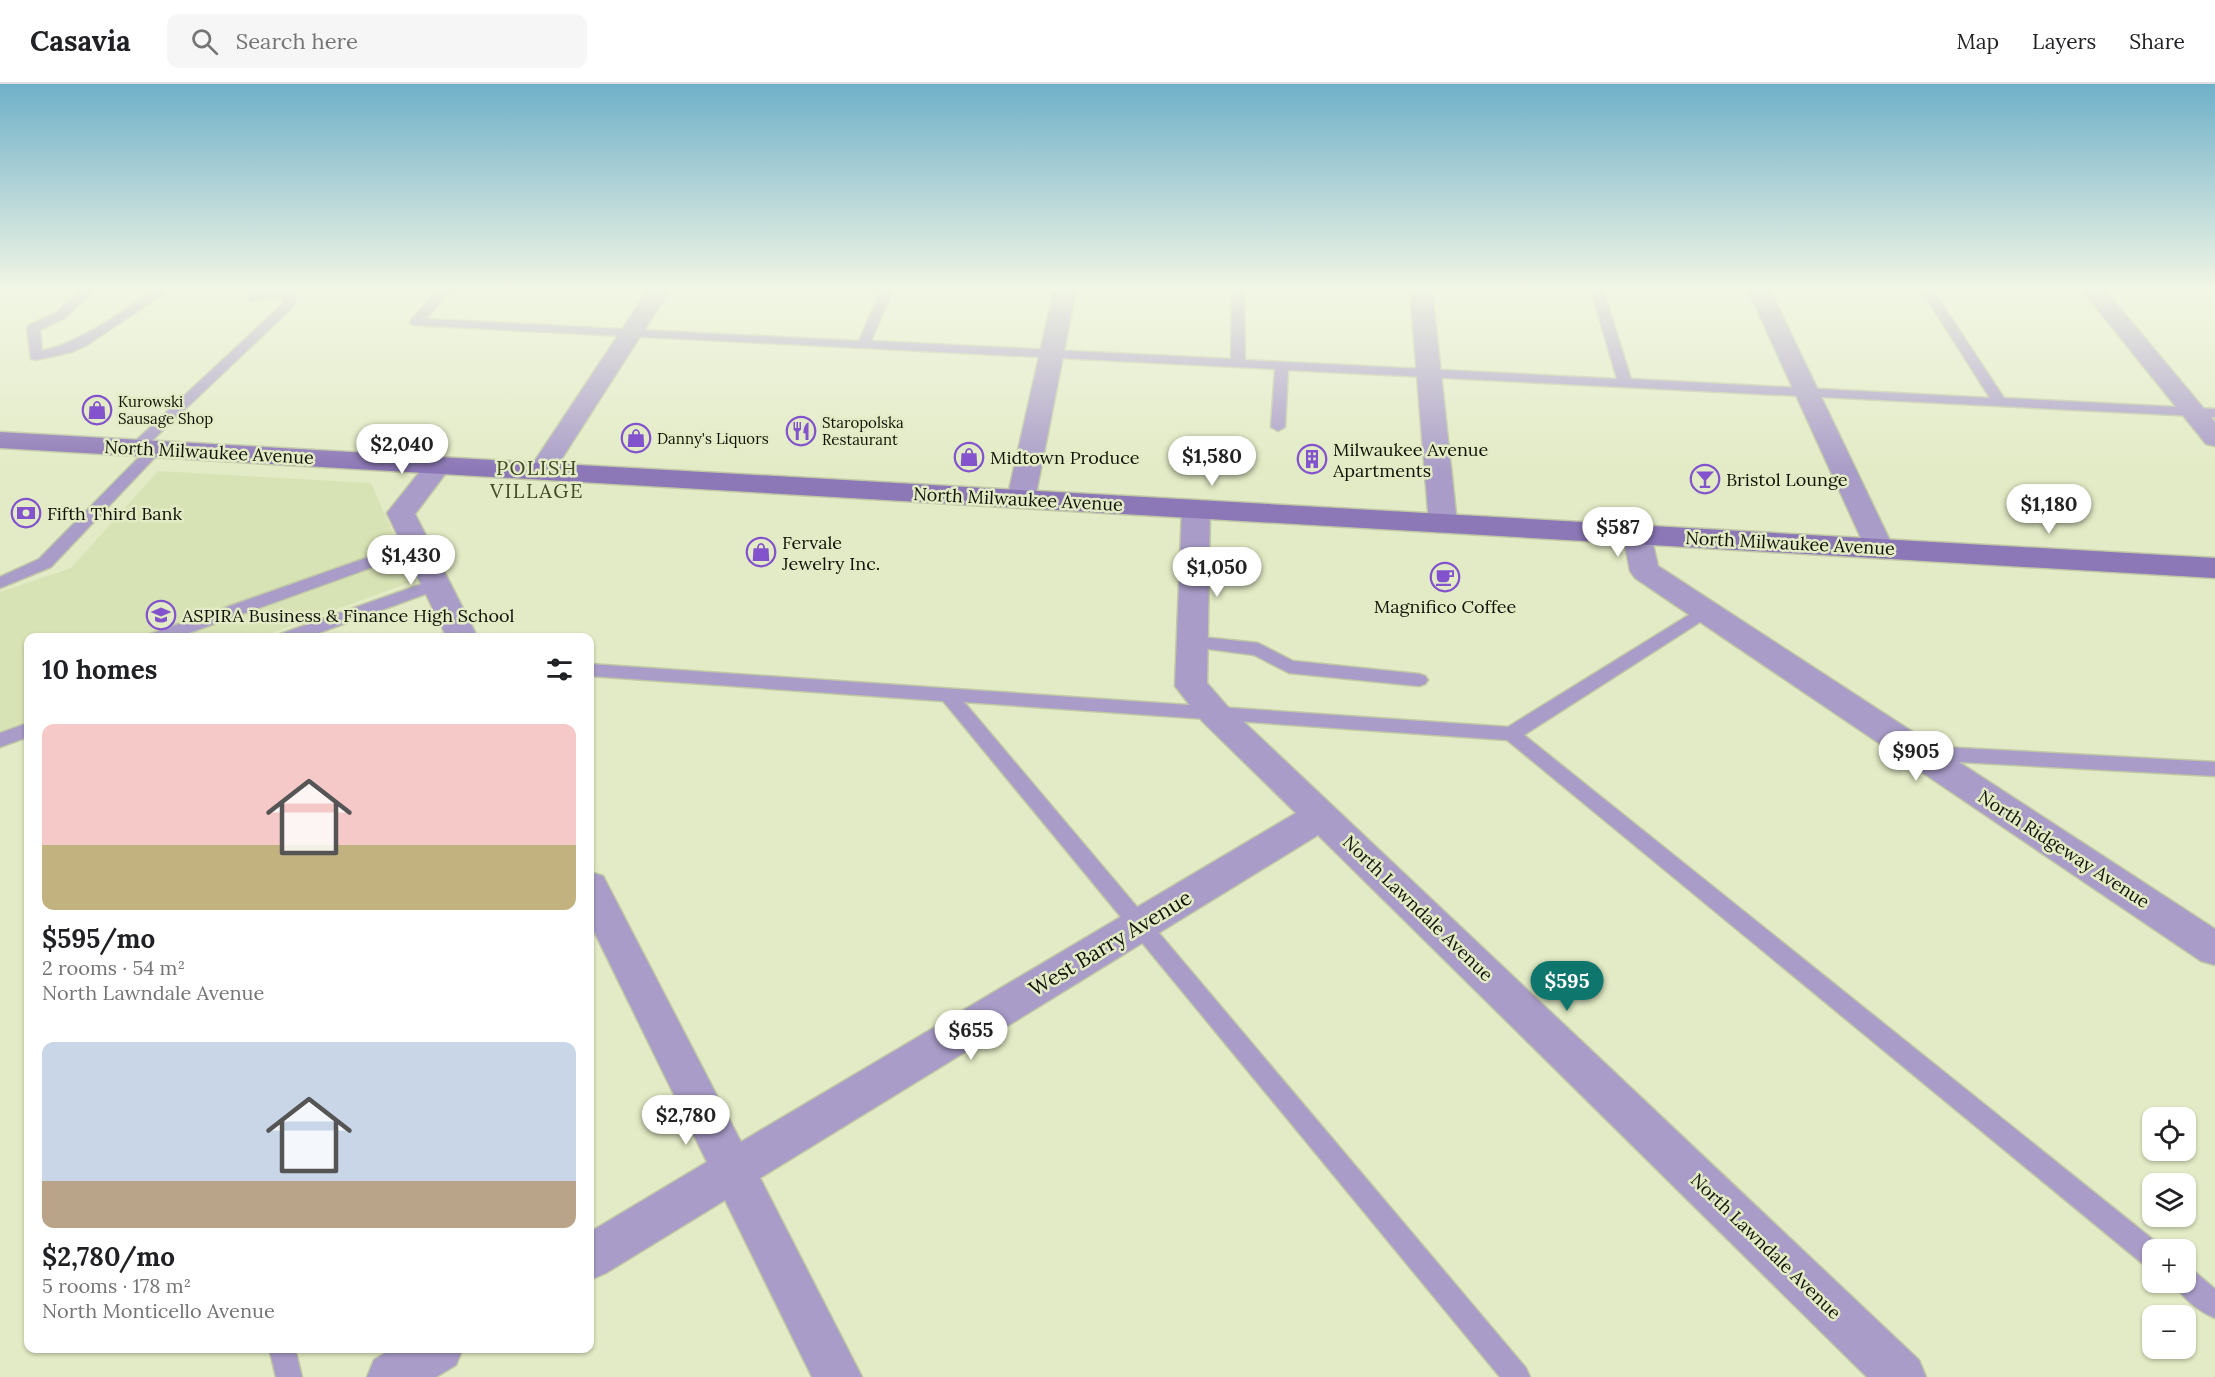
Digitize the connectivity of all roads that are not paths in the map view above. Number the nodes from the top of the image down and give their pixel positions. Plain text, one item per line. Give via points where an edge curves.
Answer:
1 (35, 350) edge
2 (55, 350) edge
3 (243, 350) edge
4 (620, 350) edge
5 (975, 350) edge
6 (1052, 350) edge
7 (1238, 350) edge
8 (1427, 350) edge
9 (1616, 350) edge
10 (1787, 350) edge
11 (1966, 350) edge
12 (2147, 350) edge
13 (1051, 354) junction
14 (1238, 364) junction
15 (1281, 366) junction
16 (1429, 374) junction
17 (1625, 383) junction
18 (1807, 393) junction
19 (2000, 402) junction
20 (2204, 413) edge
21 (1278, 427) dead end
22 (2215, 438) edge
23 (0, 440) edge
24 (145, 448) junction
25 (439, 465) junction
26 (541, 471) junction
27 (1021, 499) junction
28 (1196, 509) junction
29 (1443, 523) junction
30 (1637, 535) junction
31 (417, 545) junction
32 (1880, 549) junction
33 (2215, 568) edge
34 (0, 583) edge
35 (436, 584) junction
36 (1705, 611) junction
37 (170, 633) edge
38 (300, 633) edge
39 (461, 633) edge
40 (1192, 642) junction
41 (594, 670) edge
42 (1419, 680) dead end
43 (949, 696) junction
44 (1215, 714) junction
45 (24, 731) edge
46 (1511, 734) junction
47 (0, 740) edge
48 (1919, 753) junction
49 (2215, 770) edge
50 (1322, 815) junction
51 (594, 895) edge
52 (1140, 925) junction
53 (2215, 949) edge
54 (733, 1171) junction
55 (2142, 1247) edge
56 (594, 1255) edge
57 (2196, 1289) edge
58 (2215, 1305) edge
59 (283, 1353) edge
60 (431, 1353) edge
61 (289, 1377) edge
62 (391, 1377) edge
63 (838, 1377) edge
64 (1517, 1377) edge
65 (1902, 1377) edge

1 - 2 lane via 36,356
3 - 24 lane
4 - 26 street
5 - 13 lane
6 - 13 street
7 - 14 lane
8 - 16 street
9 - 17 lane
10 - 18 street
11 - 19 lane
12 - 20 street
13 - 14 lane
13 - 27 street
14 - 15 lane
15 - 16 lane
15 - 21 lane
16 - 17 lane
16 - 29 street
17 - 18 lane
18 - 19 lane
18 - 32 street
19 - 20 lane
20 - 22 street
23 - 24 main road, North Milwaukee Avenue
24 - 25 main road, North Milwaukee Avenue
24 - 34 lane via 45,563
25 - 26 main road, North Milwaukee Avenue
25 - 31 street via 401,513
26 - 27 main road, North Milwaukee Avenue
27 - 28 main road, North Milwaukee Avenue
28 - 29 main road, North Milwaukee Avenue
28 - 40 street, North Lawndale Avenue
29 - 30 main road, North Milwaukee Avenue
30 - 32 main road, North Milwaukee Avenue
30 - 36 street, North Ridgeway Avenue via 1645,571
31 - 35 street
31 - 37 lane
32 - 33 main road, North Milwaukee Avenue
35 - 38 lane
35 - 39 street
36 - 46 lane
36 - 48 street, North Ridgeway Avenue
40 - 42 lane via 1258,649 1289,667
40 - 44 street, North Lawndale Avenue via 1191,686
41 - 43 lane
43 - 44 lane
43 - 52 lane
44 - 46 lane
44 - 50 street, North Lawndale Avenue
45 - 47 lane
46 - 55 lane
48 - 49 lane
48 - 53 street, North Ridgeway Avenue
50 - 52 street, West Barry Avenue
50 - 65 street, North Lawndale Avenue
51 - 54 street
52 - 54 street, West Barry Avenue
52 - 64 lane
54 - 56 street, West Barry Avenue
54 - 63 street
57 - 58 lane
59 - 61 lane
60 - 62 street

